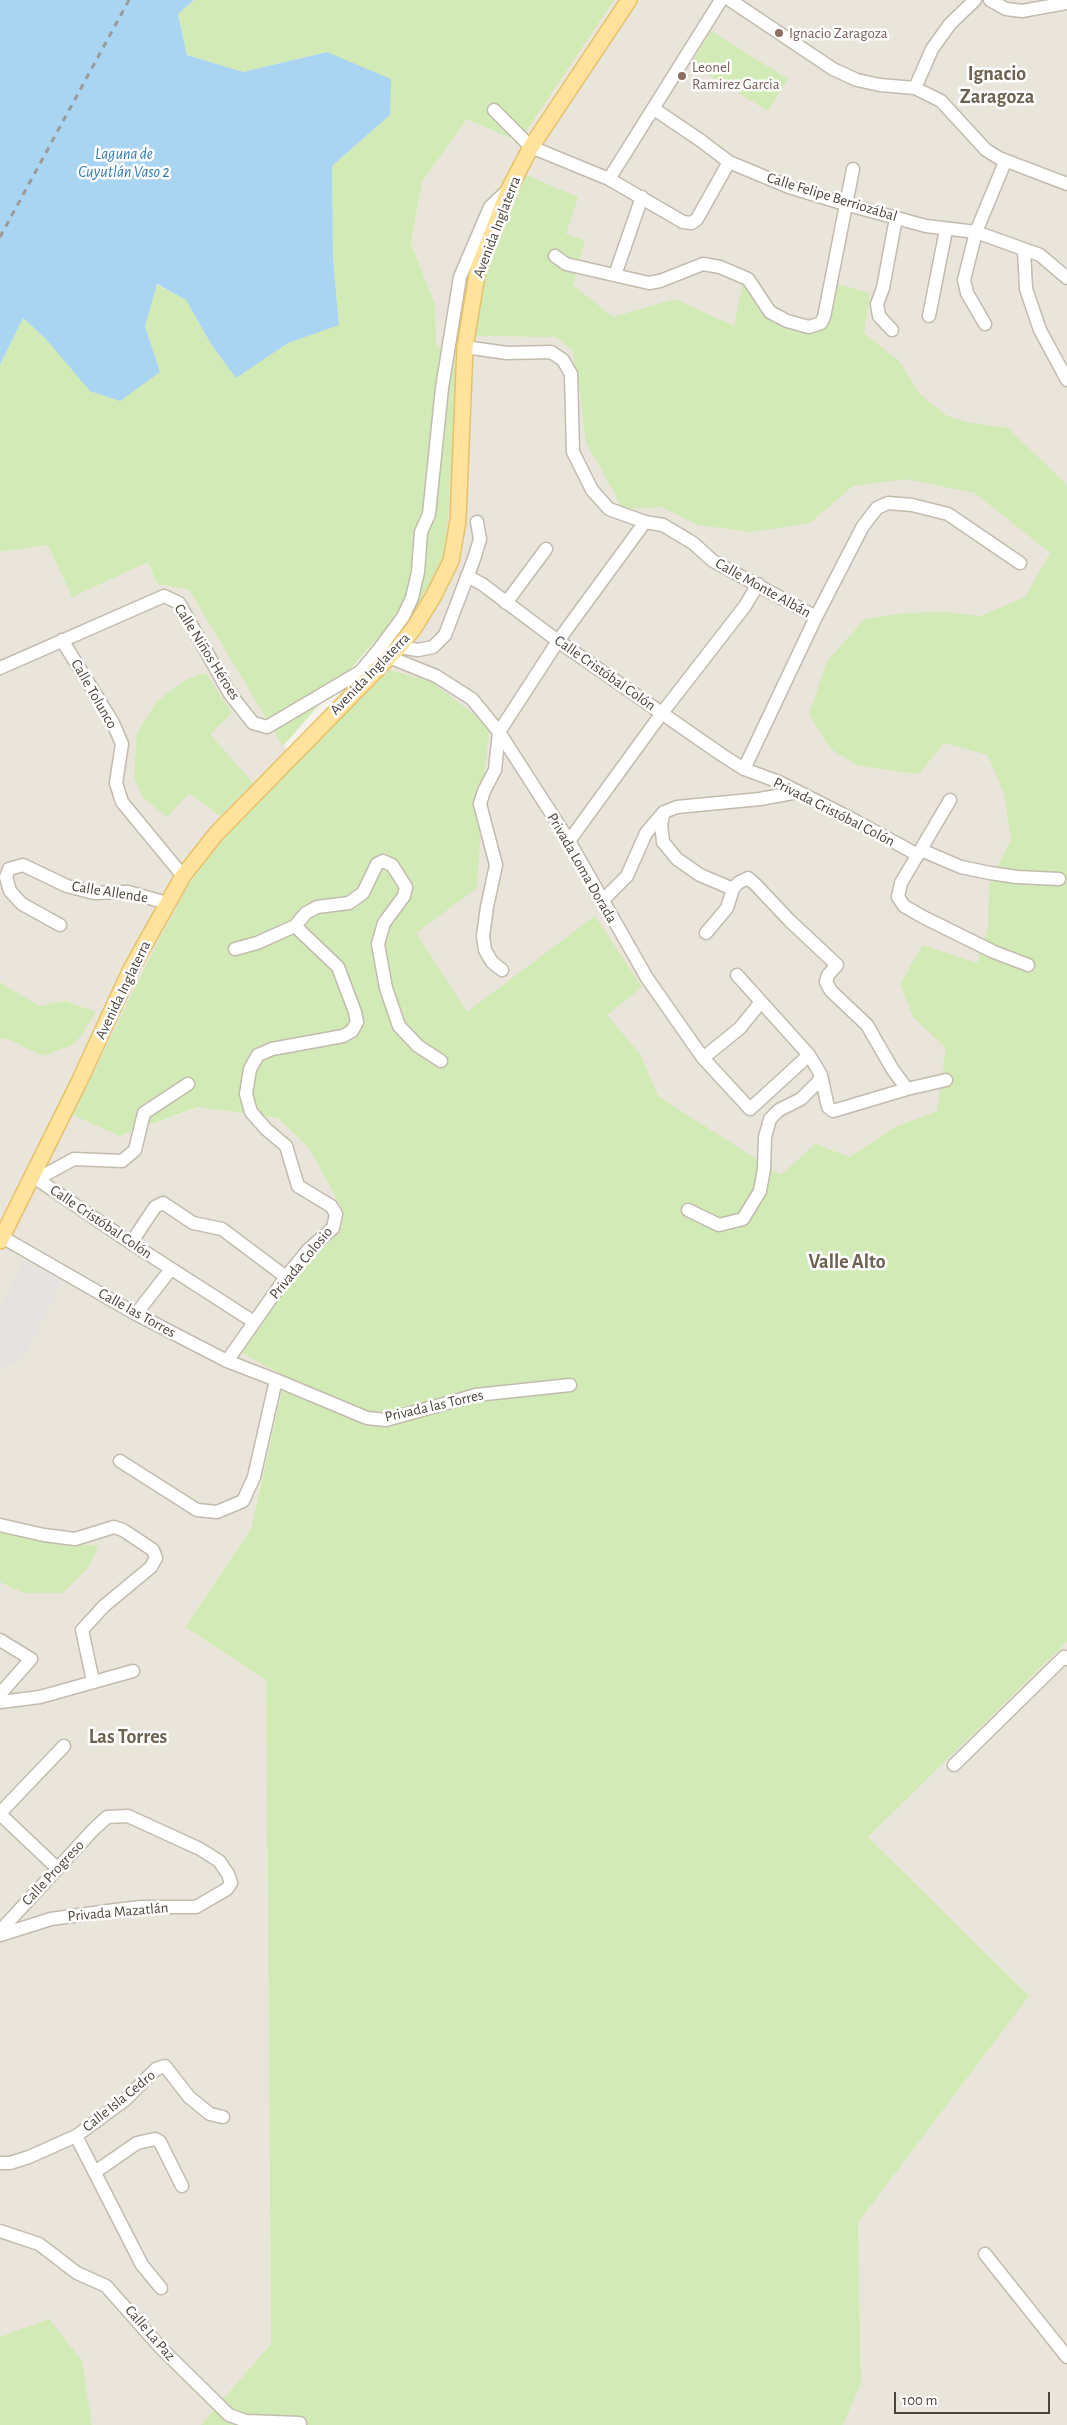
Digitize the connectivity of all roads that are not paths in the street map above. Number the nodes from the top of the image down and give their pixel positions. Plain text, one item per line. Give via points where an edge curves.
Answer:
1 (629, 0) edge
2 (721, 0) edge
3 (730, 0) edge
4 (975, 0) edge
5 (990, 0) edge
6 (1067, 3) edge
7 (915, 88) junction
8 (654, 109) junction
9 (494, 110) dead end
10 (531, 147) junction
11 (729, 162) junction
12 (1004, 162) junction
13 (854, 169) dead end
14 (609, 179) junction
15 (1067, 184) edge
16 (509, 189) junction
17 (642, 197) junction
18 (845, 204) junction
19 (896, 218) junction
20 (946, 230) junction
21 (976, 232) junction
22 (1024, 250) junction
23 (555, 256) dead end
24 (615, 275) junction
25 (1067, 278) edge
26 (929, 316) dead end
27 (985, 324) dead end
28 (892, 330) dead end
29 (465, 347) junction
30 (1067, 380) edge
31 (477, 522) dead end
32 (645, 522) junction
33 (546, 549) dead end
34 (1020, 563) dead end
35 (467, 576) junction
36 (758, 584) junction
37 (506, 603) junction
38 (816, 617) junction
39 (62, 640) junction
40 (558, 641) junction
41 (389, 650) junction
42 (0, 668) edge
43 (662, 713) junction
44 (499, 732) junction
45 (744, 769) junction
46 (798, 792) junction
47 (950, 800) dead end
48 (664, 812) junction
49 (569, 841) junction
50 (920, 853) junction
51 (5, 867) edge
52 (183, 876) junction
53 (1059, 879) dead end
54 (733, 890) junction
55 (602, 901) junction
56 (167, 903) junction
57 (60, 925) dead end
58 (296, 926) junction
59 (706, 933) dead end
60 (235, 949) dead end
61 (1028, 966) dead end
62 (502, 970) dead end
63 (737, 975) dead end
64 (761, 1002) junction
65 (809, 1055) junction
66 (703, 1058) junction
67 (441, 1061) dead end
68 (821, 1075) junction
69 (946, 1080) dead end
70 (188, 1084) dead end
71 (907, 1088) junction
72 (34, 1177) junction
73 (688, 1210) dead end
74 (1, 1239) edge
75 (131, 1243) junction
76 (171, 1268) junction
77 (286, 1277) junction
78 (136, 1314) junction
79 (254, 1322) junction
80 (227, 1361) junction
81 (276, 1380) junction
82 (570, 1385) dead end
83 (120, 1461) dead end
84 (0, 1525) edge
85 (0, 1640) edge
86 (1067, 1659) edge
87 (133, 1671) dead end
88 (93, 1681) junction
89 (0, 1694) edge
90 (0, 1702) edge
91 (64, 1746) dead end
92 (954, 1765) dead end
93 (0, 1813) edge
94 (57, 1868) junction
95 (231, 1883) joint
96 (0, 1931) edge
97 (0, 1935) edge
98 (223, 2117) dead end
99 (76, 2136) junction
100 (0, 2163) edge
101 (95, 2172) junction
102 (182, 2186) dead end
103 (0, 2231) edge
104 (985, 2254) dead end
105 (161, 2288) dead end
106 (1067, 2357) edge
107 (300, 2423) dead end

1 - 10 main road, Avenida Inglaterra
2 - 8 street
3 - 7 street via 833,69 880,86
4 - 7 street via 950,24 932,49
5 - 6 street via 1006,9 1022,11
7 - 12 street via 941,101 986,150
8 - 11 street, Calle Felipe Berriozábal
8 - 14 street
9 - 10 street
10 - 14 street
10 - 16 main road, Avenida Inglaterra
11 - 17 street via 692,223 683,222
11 - 18 street, Calle Felipe Berriozábal via 789,187
12 - 15 street
12 - 21 street
13 - 18 street
14 - 17 street
16 - 29 main road, Avenida Inglaterra via 478,269
16 - 41 street, Calle Niños Héroes via 490,207 460,277 442,388 429,514 421,532 418,572 412,598
17 - 24 street
18 - 19 street, Calle Felipe Berriozábal
18 - 24 street via 824,317 820,323 809,327 770,312 748,279 720,267 703,264 648,283
19 - 20 street, Calle Felipe Berriozábal
19 - 28 street via 877,304 879,316
20 - 21 street, Calle Felipe Berriozábal
20 - 26 street
21 - 22 street, Calle Felipe Berriozábal
21 - 27 street via 964,280 967,293
22 - 25 street, Calle Felipe Berriozábal via 1043,257
22 - 30 street via 1026,289 1040,330
23 - 24 street via 566,264
29 - 32 street, Calle Monte Albán via 507,353 551,352 564,360 571,374 573,452 576,460 592,490 609,510
29 - 41 main road, Avenida Inglaterra via 458,521 451,560 414,628
31 - 35 street via 480,539
32 - 36 street, Calle Monte Albán via 663,524 693,543 713,561
32 - 40 street
33 - 37 street
34 - 38 street via 948,514 888,503 877,508 863,526
35 - 37 street, Calle Cristóbal Colón
35 - 41 street via 445,635 433,647
36 - 38 street, Calle Monte Albán
36 - 43 street via 745,606
37 - 40 street, Calle Cristóbal Colón
38 - 45 street, Calle Monte Albán
39 - 41 street, Calle Niños Héroes via 164,596 173,599 179,603 230,694 253,723 267,727 360,672
39 - 42 street, Calle Niños Héroes
39 - 52 street, Calle Tolunco via 113,723 122,744 116,783 122,802
40 - 43 street, Calle Cristóbal Colón
40 - 44 street
41 - 44 street, Privada Loma Dorada via 472,699
41 - 52 main road, Avenida Inglaterra via 214,835
43 - 45 street, Calle Cristóbal Colón
43 - 49 street
44 - 49 street, Privada Loma Dorada
44 - 62 street via 495,770 480,804 496,865 483,936 485,950
45 - 46 street, Privada Cristóbal Colón
46 - 48 street via 677,807
46 - 50 street, Privada Cristóbal Colón
47 - 50 street
48 - 54 street via 661,824 663,842 677,859 700,875
48 - 55 street via 646,834 621,884
49 - 55 street, Privada Loma Dorada
50 - 53 street, Privada Cristóbal Colón via 990,873
50 - 61 street via 901,884 898,896 904,906
51 - 56 street, Calle Allende via 23,864 67,886 94,893 128,892
51 - 57 street via 10,891 22,904
52 - 56 main road, Avenida Inglaterra
54 - 59 street via 727,908
54 - 71 street via 748,878 837,965 826,982 831,991 867,1025
55 - 66 street, Privada Loma Dorada via 647,978
56 - 72 main road, Avenida Inglaterra via 131,969
58 - 60 street
58 - 67 street via 306,913 316,907 349,903 363,893 377,864 383,861 392,865 406,887 404,896 384,923 378,944 386,988 399,1026 418,1046
58 - 77 street, Privada Colosio via 338,967 357,1022 344,1036 272,1048 258,1055 250,1069 246,1094 251,1112 286,1146 298,1186 331,1206 336,1214 333,1228 308,1250
63 - 64 street
64 - 65 street
64 - 66 street via 740,1028
65 - 66 street, Privada Loma Dorada via 750,1109
65 - 68 street
68 - 71 street via 828,1107 833,1111
68 - 73 street via 801,1100 779,1110 770,1119 760,1191 743,1219 719,1225
69 - 71 street
70 - 72 street via 144,1113 135,1150 122,1161 74,1159
72 - 74 main road, Avenida Inglaterra
72 - 75 street, Calle Cristóbal Colón
74 - 78 street, Calle las Torres
75 - 76 street, Calle Cristóbal Colón
75 - 77 street via 155,1207 163,1203 193,1222 222,1229
76 - 78 street
76 - 79 street, Calle Cristóbal Colón
77 - 79 street, Privada Colosio
78 - 80 street, Calle las Torres
79 - 80 street, Privada Colosio
80 - 81 street, Calle las Torres
81 - 82 street, Privada las Torres via 367,1418 386,1420 476,1395
81 - 83 street via 254,1478 243,1501 217,1512 197,1510
84 - 88 street via 75,1539 114,1526 153,1550 156,1558 151,1567 104,1606 82,1630
85 - 89 street via 31,1659
86 - 92 street via 1064,1658
87 - 88 street
88 - 90 street via 40,1697
91 - 93 street
93 - 94 street
94 - 95 street, Calle Progreso via 107,1817 128,1816 200,1849 218,1861
94 - 96 street, Calle Progreso
95 - 97 street, Privada Mazatlán via 196,1907 142,1907 51,1919
98 - 99 street, Calle Isla Cedro via 210,2114 189,2098 165,2066 156,2069 125,2100
99 - 100 street, Calle Isla Cedro via 29,2157
99 - 101 street
101 - 102 street via 137,2143 154,2139 160,2142
101 - 105 street via 142,2265
103 - 107 street, Calle La Paz via 39,2244 77,2272 106,2286 161,2348 229,2415 246,2421
104 - 106 street

